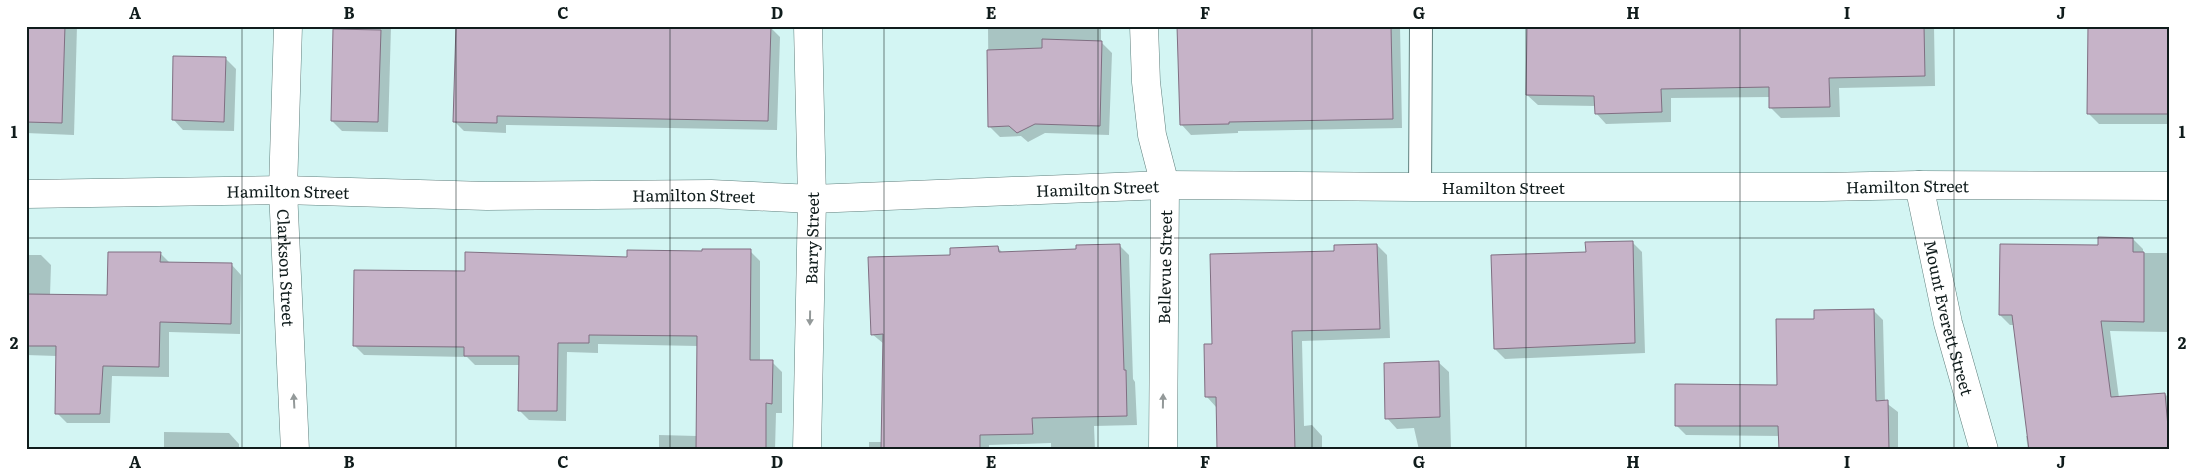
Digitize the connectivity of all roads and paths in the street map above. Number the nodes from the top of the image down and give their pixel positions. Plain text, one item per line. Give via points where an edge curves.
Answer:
1 (288, 26) edge
2 (808, 26) edge
3 (1144, 26) edge
4 (1421, 26) edge
5 (1919, 184) junction
6 (1165, 185) junction
7 (2170, 186) edge
8 (1420, 187) junction
9 (284, 190) junction
10 (26, 194) edge
11 (812, 199) junction
12 (295, 450) edge
13 (807, 450) edge
14 (1162, 450) edge
15 (1984, 450) edge

1 - 9 street, Clarkson Street
2 - 11 street, Barry Street
3 - 6 street, Bellevue Street via 1152,135
4 - 8 lane
5 - 7 street, Hamilton Street
5 - 8 street, Hamilton Street
5 - 15 street, Mount Everett Street via 1948,323
6 - 8 street, Hamilton Street
6 - 11 street, Hamilton Street
14 -> 6 street, Bellevue Street
9 - 10 street, Hamilton Street
9 - 11 street, Hamilton Street via 487,196 711,194
12 -> 9 street, Clarkson Street
11 -> 13 street, Barry Street

